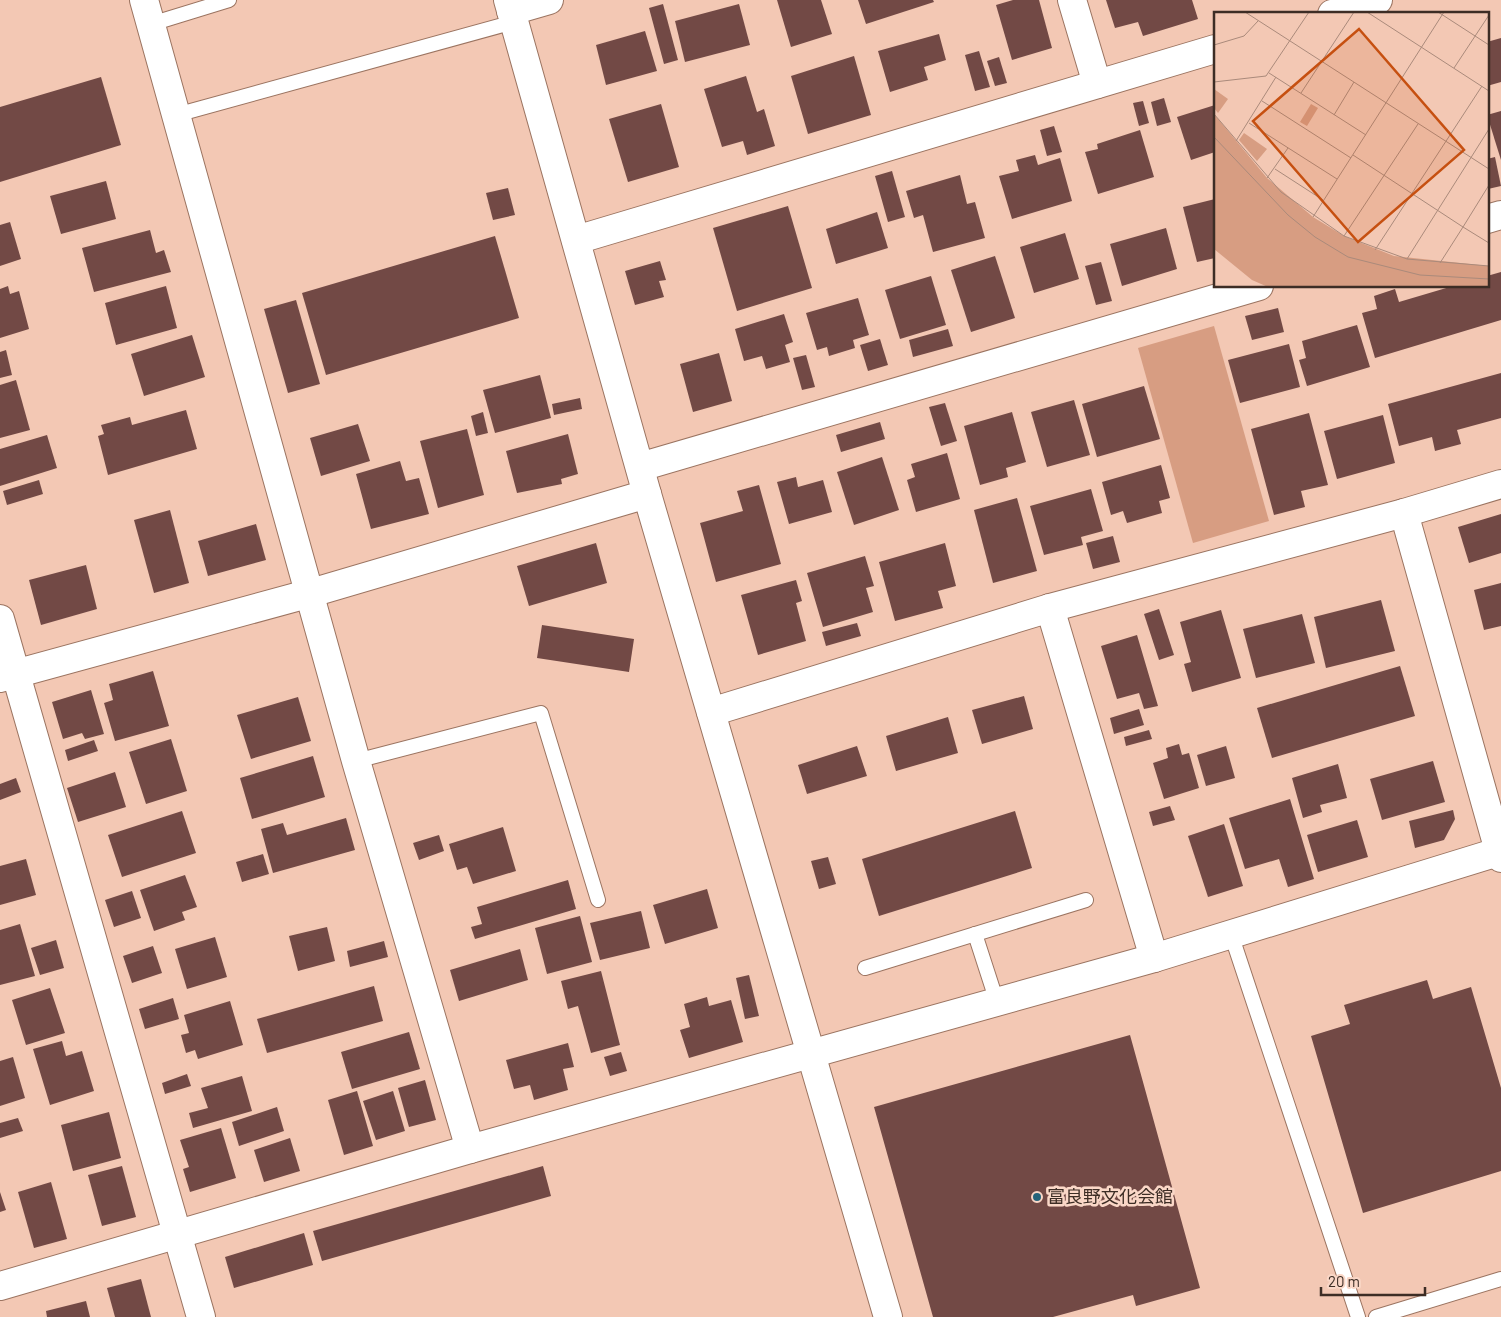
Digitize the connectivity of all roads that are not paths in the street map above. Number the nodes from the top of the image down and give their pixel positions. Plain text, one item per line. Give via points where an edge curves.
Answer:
1 (229, 0) edge
2 (549, 0) edge
3 (1072, 0) edge
4 (1378, 0) edge
5 (511, 11) edge
6 (148, 12) edge
7 (1339, 12) edge
8 (1214, 49) edge
9 (1097, 84) junction
10 (176, 115) junction
11 (1501, 215) edge
12 (1488, 219) edge
13 (576, 240) junction
14 (1252, 288) edge
15 (640, 467) junction
16 (1501, 484) edge
17 (647, 494) junction
18 (1404, 513) junction
19 (311, 593) junction
20 (1050, 608) junction
21 (0, 620) edge
22 (8, 676) edge
23 (711, 712) junction
24 (356, 761) junction
25 (1500, 854) edge
26 (598, 900) dead end
27 (1086, 900) dead end
28 (975, 934) junction
29 (1231, 934) junction
30 (1154, 958) junction
31 (865, 968) dead end
32 (997, 1002) junction
33 (812, 1053) junction
34 (470, 1149) junction
35 (177, 1233) junction
36 (1501, 1279) edge
37 (0, 1286) edge
38 (201, 1317) edge
39 (888, 1317) edge
40 (1358, 1317) edge
41 (1376, 1317) edge

1 - 6 lane
2 - 5 street
3 - 9 street
4 - 7 street
5 - 10 lane
5 - 13 street
6 - 10 street
8 - 9 street
9 - 13 street
10 - 19 street
11 - 12 street
13 - 15 street
14 - 15 street
15 - 17 street
16 - 18 street
17 - 19 street
17 - 23 street
18 - 20 street
18 - 25 street
19 - 22 street
19 - 24 street
20 - 23 street
20 - 30 street
21 - 22 street
22 - 35 street
23 - 33 street
24 - 26 lane via 541,713
24 - 34 street
25 - 29 street
27 - 28 lane
28 - 31 lane
28 - 32 lane
29 - 30 street
29 - 40 lane
30 - 32 street
32 - 33 street
33 - 34 street
33 - 39 street
34 - 35 street
35 - 37 street
35 - 38 street
36 - 41 lane

